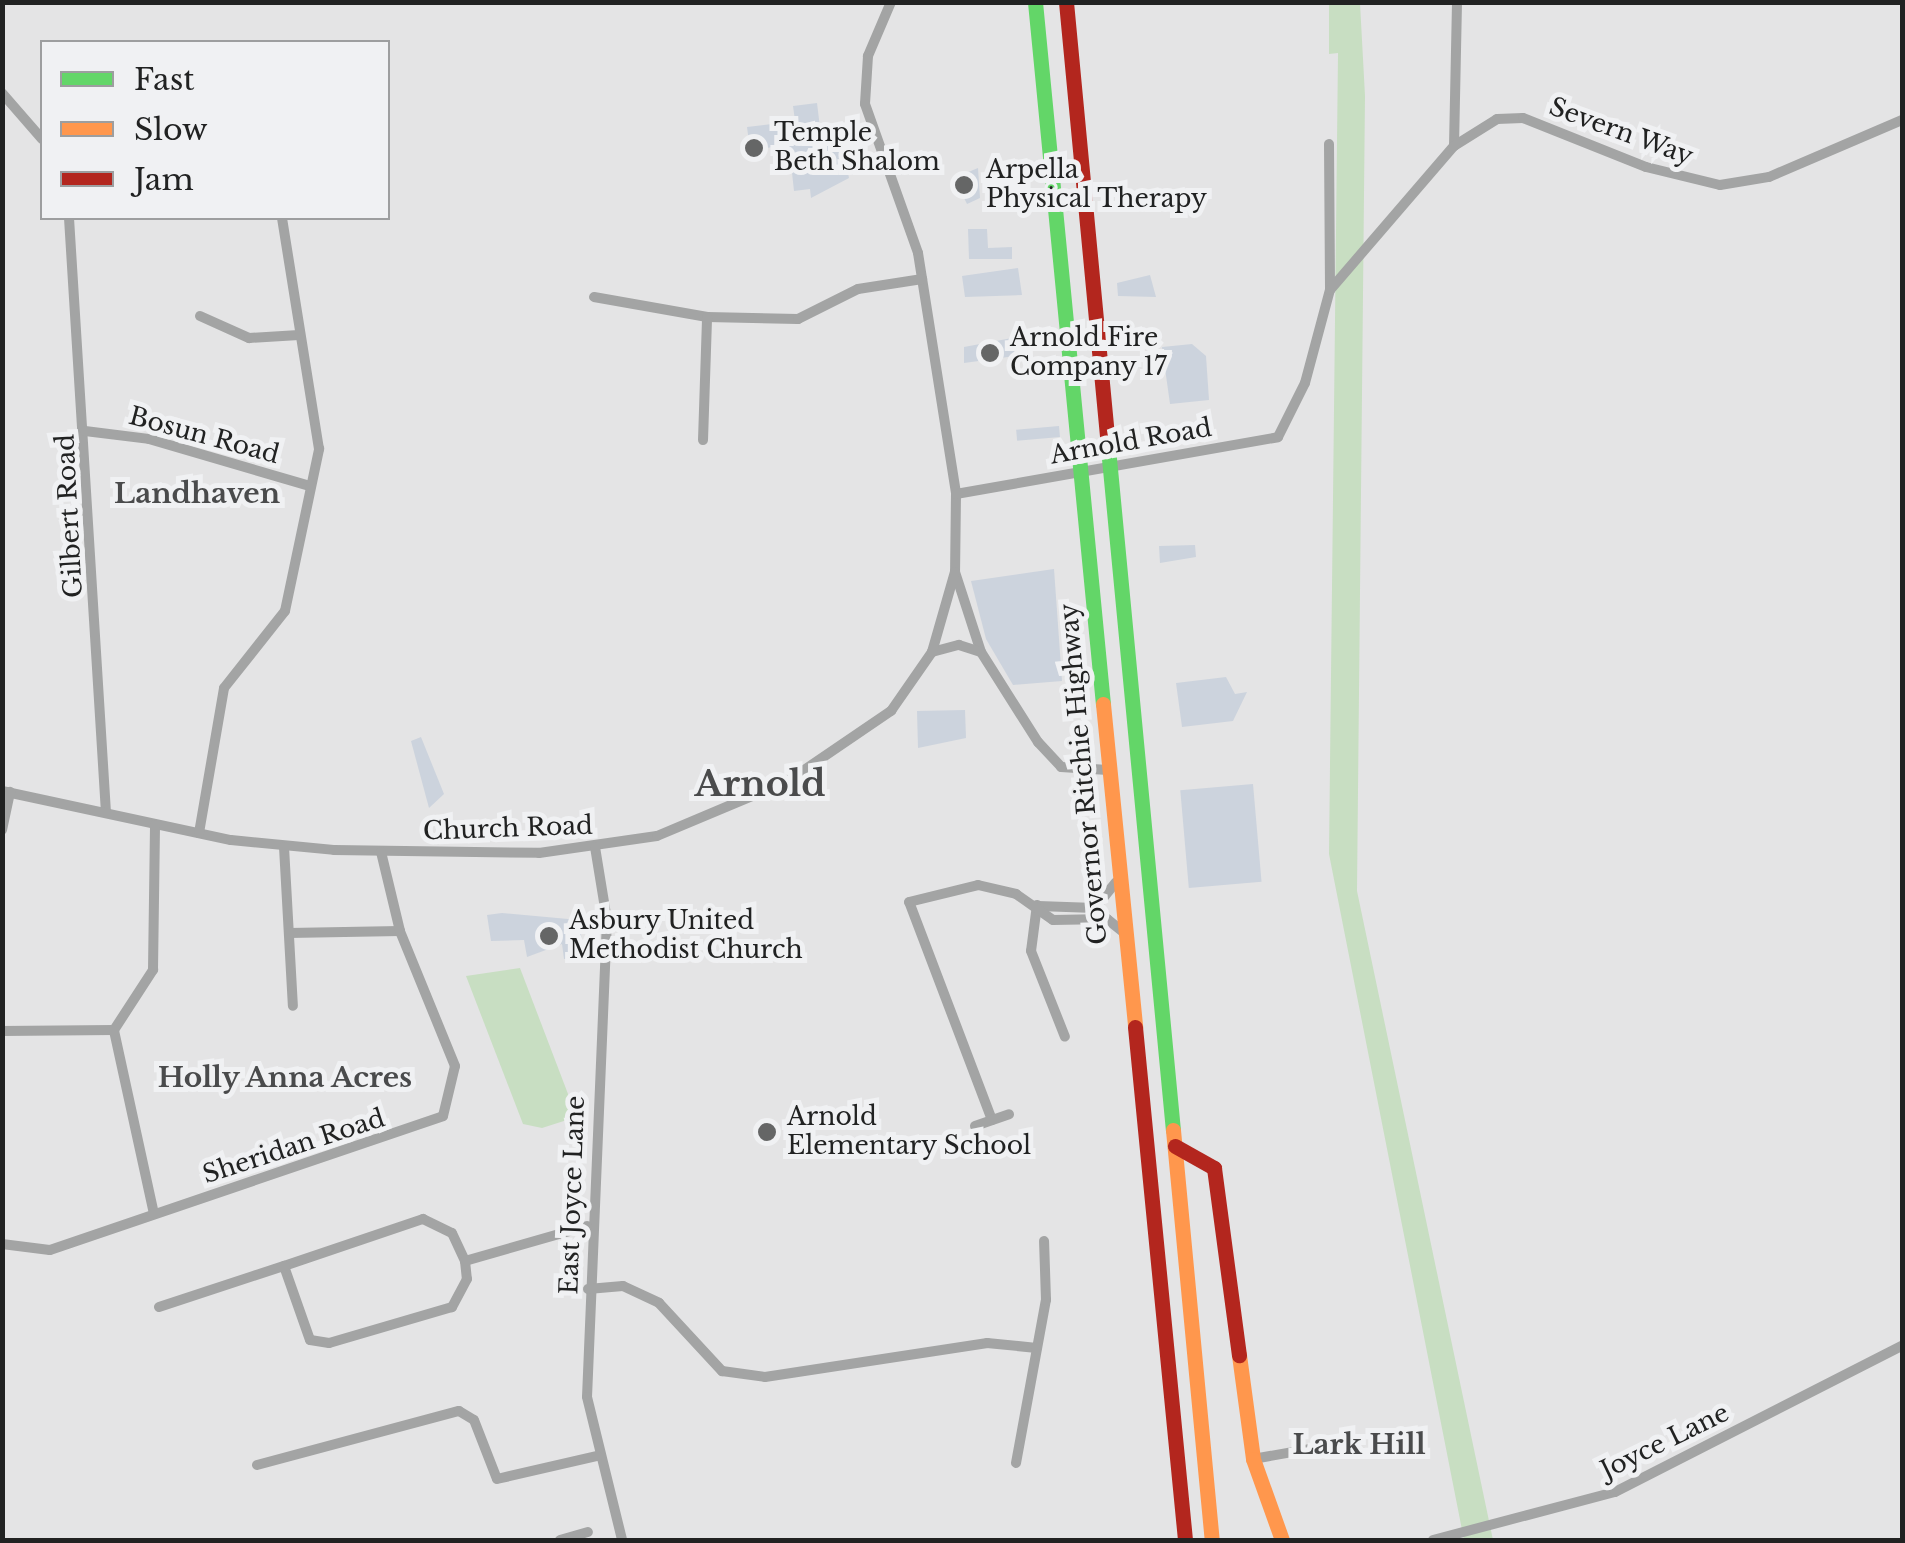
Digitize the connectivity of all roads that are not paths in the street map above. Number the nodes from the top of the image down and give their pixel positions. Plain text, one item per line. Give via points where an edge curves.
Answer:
1 (891, 2) edge
2 (1035, 2) edge
3 (1066, 2) edge
4 (1457, 2) edge
5 (2, 93) edge
6 (1902, 120) edge
7 (40, 137) edge
8 (1329, 144) dead end
9 (1454, 146) junction
10 (69, 220) edge
11 (282, 220) edge
12 (922, 279) junction
13 (1330, 290) junction
14 (594, 298) dead end
15 (200, 316) dead end
16 (708, 317) junction
17 (299, 336) junction
18 (1296, 406) joint
19 (86, 431) junction
20 (704, 440) dead end
21 (1111, 466) junction
22 (1081, 472) junction
23 (310, 486) junction
24 (956, 494) junction
25 (956, 572) junction
26 (932, 652) junction
27 (980, 652) junction
28 (1108, 770) junction
29 (6, 792) edge
30 (106, 812) junction
31 (155, 825) junction
32 (2, 830) edge
33 (199, 833) junction
34 (284, 847) junction
35 (595, 848) junction
36 (381, 852) junction
37 (1118, 876) junction
38 (1037, 906) junction
39 (400, 932) junction
40 (1124, 932) junction
41 (288, 933) junction
42 (293, 1006) dead end
43 (2, 1030) edge
44 (114, 1030) junction
45 (1065, 1037) dead end
46 (1009, 1114) dead end
47 (992, 1120) junction
48 (1144, 1120) junction
49 (975, 1126) dead end
50 (1175, 1146) junction
51 (154, 1214) junction
52 (588, 1226) junction
53 (1044, 1241) dead end
54 (2, 1244) edge
55 (465, 1260) junction
56 (284, 1266) junction
57 (588, 1289) junction
58 (159, 1307) dead end
59 (1902, 1346) edge
60 (1037, 1348) junction
61 (1354, 1441) dead end
62 (597, 1456) junction
63 (1253, 1459) junction
64 (1016, 1463) dead end
65 (257, 1465) dead end
66 (588, 1532) dead end
67 (560, 1540) edge
68 (622, 1540) edge
69 (1185, 1540) edge
70 (1212, 1540) edge
71 (1282, 1540) edge
72 (1433, 1540) edge

1 - 12 street via 868,56 865,104
2 - 22 main road, Governor Ritchie Highway
3 - 21 main road
4 - 9 street
5 - 7 street
6 - 9 street, Severn Way via 1734,185 1670,175 1514,117
8 - 13 street
9 - 13 street, Severn Way
10 - 19 street, Gilbert Road
11 - 17 street
12 - 16 street via 858,289 798,319
12 - 24 street
13 - 18 street, Severn Way
14 - 16 street
15 - 17 street via 249,338
16 - 20 street
17 - 23 street via 316,416
18 - 21 street, Arnold Road via 1272,439
19 - 23 street, Bosun Road via 149,438
19 - 30 street, Gilbert Road
21 - 22 street, Arnold Road
21 - 50 main road
22 - 24 street, Arnold Road
22 - 28 main road, Governor Ritchie Highway
23 - 33 street via 285,611 224,688
24 - 25 street
25 - 26 street, Church Road
25 - 27 street
26 - 27 street via 959,644
26 - 35 street, Church Road via 891,711 836,754 727,813
27 - 28 street via 1052,761 1082,773
28 - 37 main road, Governor Ritchie Highway
29 - 30 street, Church Road
29 - 32 street
30 - 31 street, Church Road
31 - 33 street, Church Road
31 - 44 street via 152,970
33 - 34 street, Church Road
34 - 36 street, Church Road
34 - 41 street
35 - 36 street, Church Road
35 - 52 street, East Joyce Lane via 607,920
36 - 39 street, Sheridan Road
37 - 38 street via 1096,908
37 - 40 main road, Governor Ritchie Highway
38 - 40 street via 1058,921 1107,919
38 - 45 street via 1031,951
38 - 47 street via 978,886 909,902
39 - 41 street
39 - 51 street, Sheridan Road via 455,1066 443,1116
40 - 48 main road, Governor Ritchie Highway
41 - 42 street
43 - 44 street
44 - 51 street
46 - 47 street
47 - 49 street
48 - 50 main road via 1156,1139
48 - 69 main road, Governor Ritchie Highway
50 - 63 main road via 1214,1168
50 - 70 main road
51 - 54 street, Sheridan Road via 50,1250
52 - 55 street
52 - 57 street, East Joyce Lane
53 - 60 street
55 - 56 street via 452,1233 417,1220
55 - 56 street via 464,1290 446,1311 322,1344 307,1335
56 - 58 street
57 - 60 street via 623,1286 659,1302 722,1370 765,1377 986,1342
57 - 62 street, East Joyce Lane
59 - 72 street, Joyce Lane via 1615,1492
60 - 64 street
61 - 63 street
62 - 65 street via 498,1479 474,1420 459,1411
62 - 68 street, East Joyce Lane
63 - 71 main road
66 - 67 street

